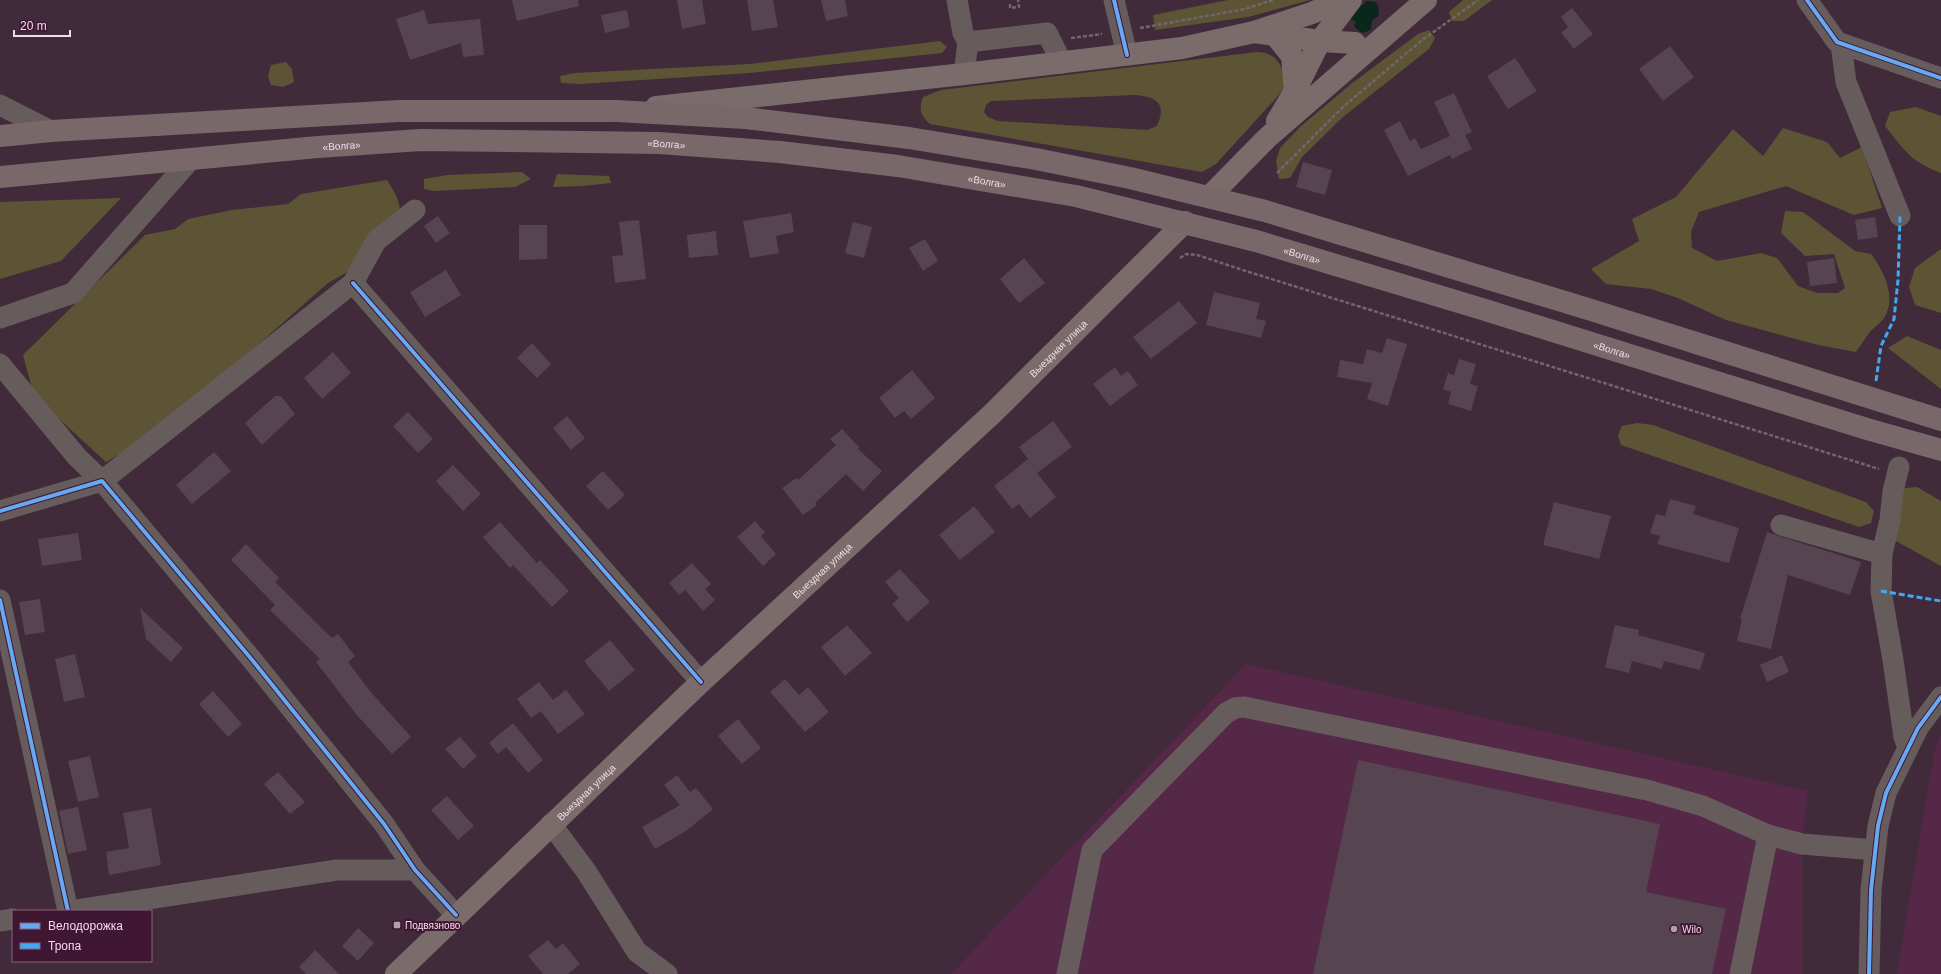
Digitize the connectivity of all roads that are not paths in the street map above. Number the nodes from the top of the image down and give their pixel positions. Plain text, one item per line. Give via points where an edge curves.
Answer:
1 (956, 0) edge
2 (1114, 0) edge
3 (1426, 0) edge
4 (1807, 0) edge
5 (1344, 4) edge
6 (1254, 32) junction
7 (1275, 36) junction
8 (1380, 40) junction
9 (1320, 41) junction
10 (968, 42) junction
11 (1355, 43) junction
12 (1841, 44) junction
13 (1127, 55) junction
14 (1062, 63) junction
15 (964, 74) junction
16 (1941, 78) edge
17 (1296, 91) junction
18 (0, 105) edge
19 (616, 111) junction
20 (51, 131) junction
21 (0, 136) edge
22 (1268, 138) junction
23 (191, 159) junction
24 (0, 177) edge
25 (1210, 196) junction
26 (415, 210) dead end
27 (1900, 216) dead end
28 (1185, 222) junction
29 (353, 283) junction
30 (0, 318) edge
31 (0, 364) edge
32 (1941, 420) edge
33 (1941, 450) edge
34 (1898, 471) road end
35 (102, 481) junction
36 (0, 511) edge
37 (1781, 525) dead end
38 (1882, 554) junction
39 (0, 600) edge
40 (701, 682) junction
41 (1941, 697) edge
42 (1908, 748) junction
43 (551, 824) junction
44 (1768, 835) junction
45 (1875, 850) junction
46 (415, 870) junction
47 (69, 910) edge
48 (76, 910) edge
49 (456, 915) junction
50 (12, 919) edge
51 (0, 921) edge
52 (396, 974) edge
53 (667, 974) edge
54 (1068, 974) edge
55 (1740, 974) edge
56 (1869, 974) edge

1 - 10 street via 963,33
2 - 13 street
3 - 8 main road
4 - 12 street
5 - 6 main road
5 - 9 main road
5 - 11 main road
6 - 7 main road
6 - 13 main road via 1182,48
7 - 9 main road
7 - 17 main road via 1292,56
8 - 11 main road
8 - 22 main road
9 - 11 main road
9 - 17 main road
10 - 14 street via 1047,33
10 - 15 street
12 - 16 street
12 - 27 street via 1846,82
13 - 14 main road
14 - 15 main road
15 - 19 main road
17 - 22 main road
18 - 20 street
19 - 20 highway via 399,111
19 - 25 highway via 746,118 909,138 1036,159
20 - 21 highway
22 - 25 main road
23 - 24 highway, «Волга»
23 - 28 highway, «Волга» via 421,140 659,143 780,152 898,166 1076,196
23 - 30 street via 73,293
25 - 32 highway via 1580,307
26 - 29 street via 376,241
28 - 33 highway, «Волга» via 1474,306 1866,429
28 - 40 main road, Выездная улица via 992,414
29 - 35 street
29 - 40 street
31 - 35 street via 77,457
34 - 38 street
35 - 36 street
35 - 46 street via 254,661 384,824
37 - 38 street
38 - 42 street via 1881,591 1894,660 1903,731
39 - 47 street
40 - 43 main road, Выездная улица
41 - 42 street via 1918,728
42 - 45 street via 1886,794
43 - 49 main road, Выездная улица
43 - 53 street via 586,871 637,952
44 - 45 street via 1802,844
44 - 54 street via 1702,806 1647,790 1244,707 1234,708 1226,713 1092,850
44 - 55 street
45 - 56 street via 1871,890
46 - 48 street via 337,870
46 - 49 street
49 - 52 main road, Выездная улица
50 - 51 street

